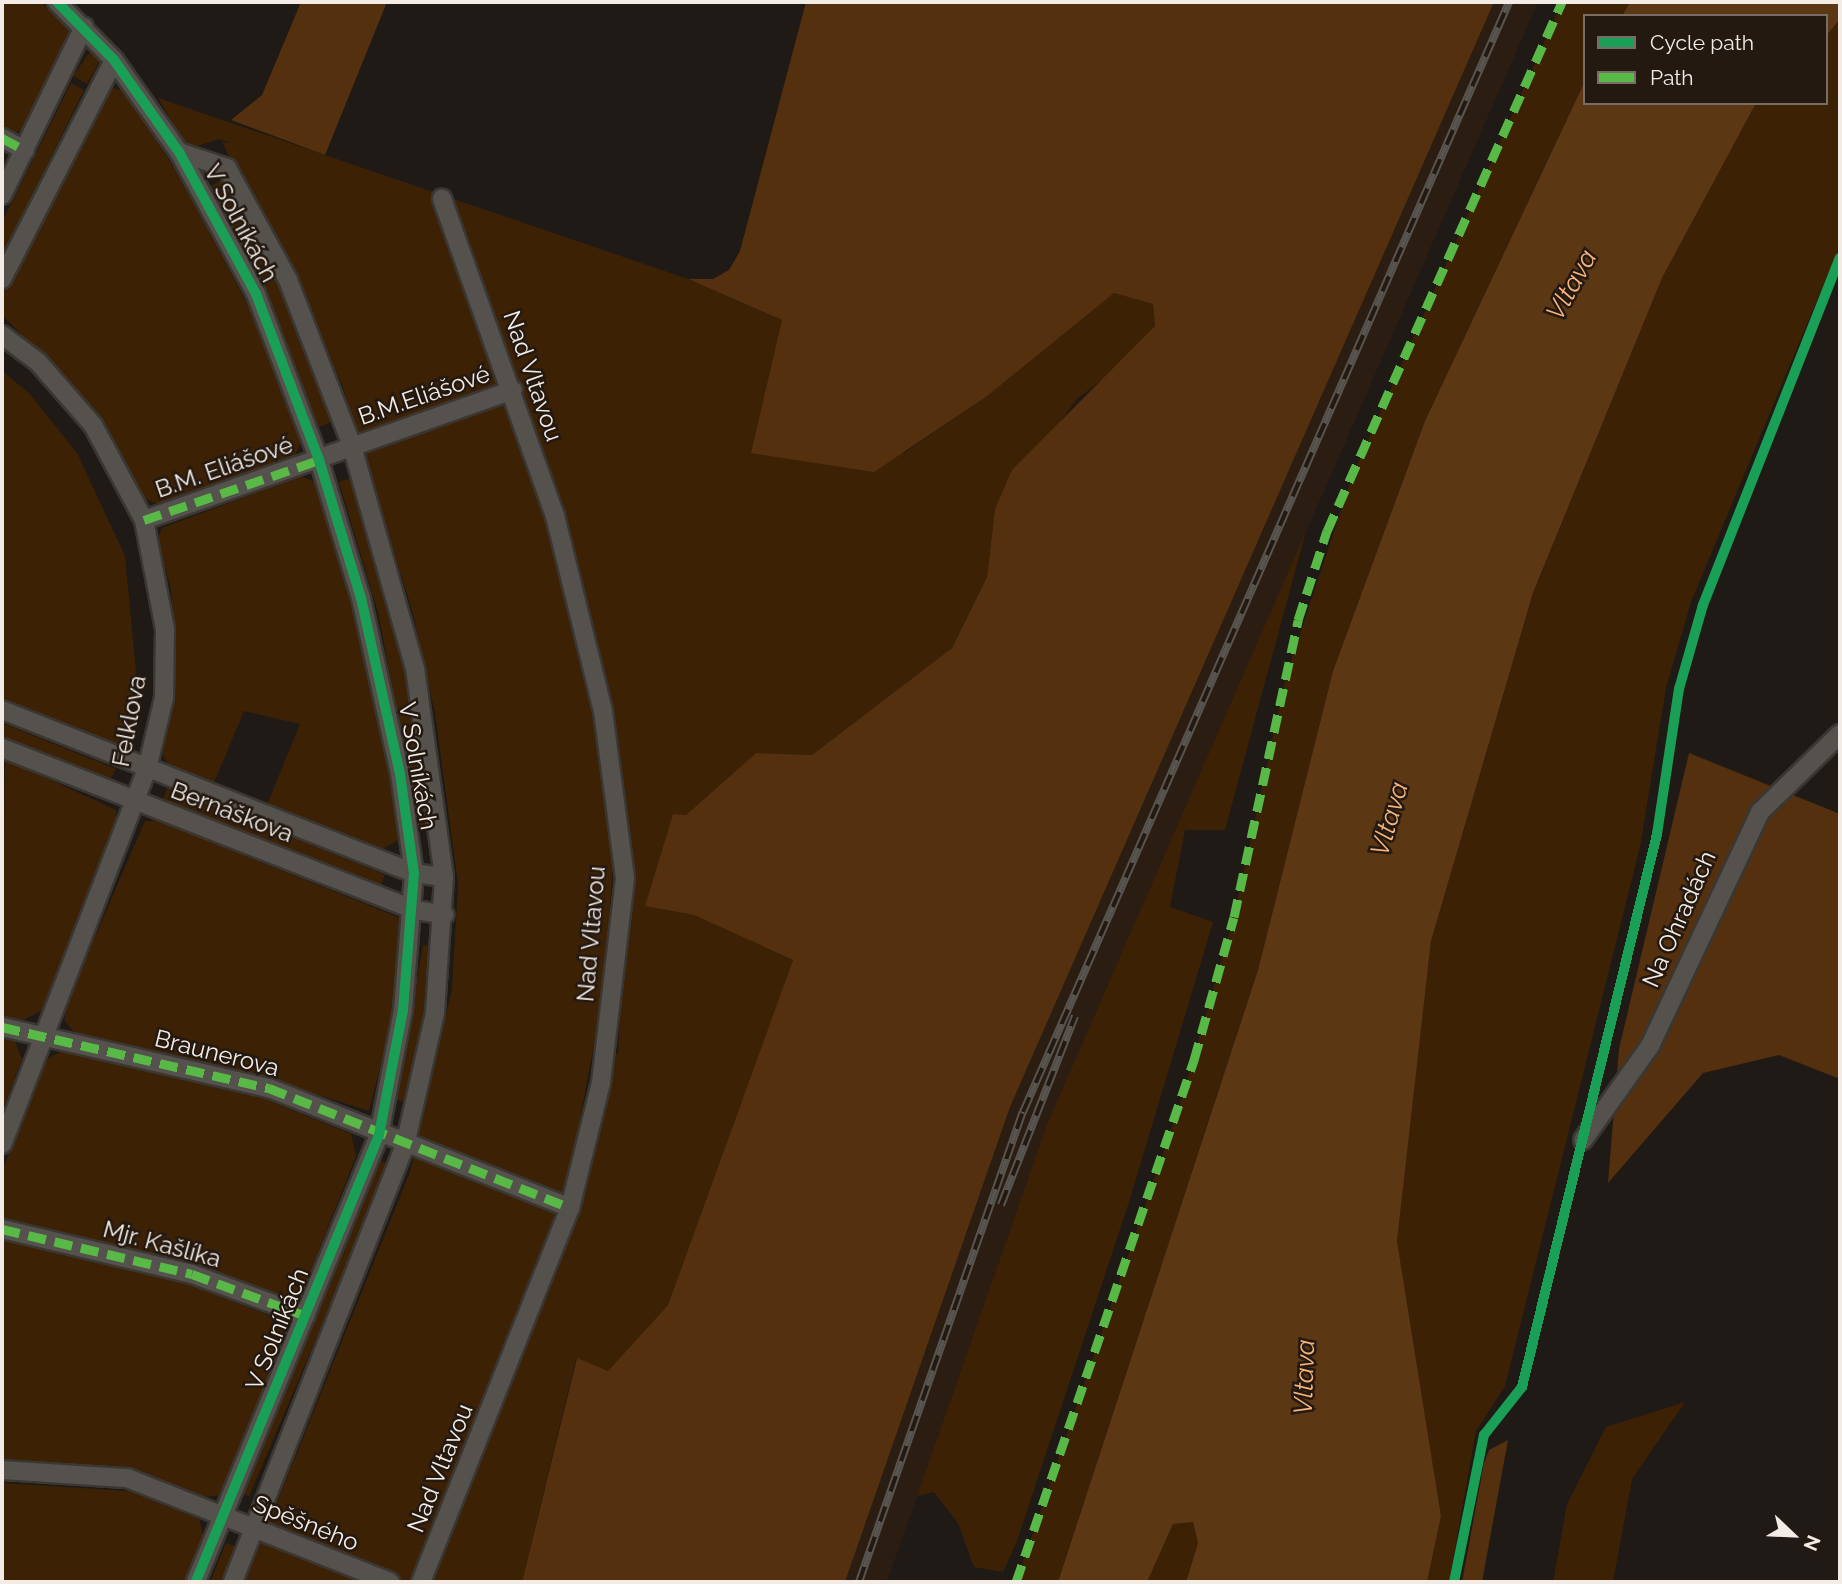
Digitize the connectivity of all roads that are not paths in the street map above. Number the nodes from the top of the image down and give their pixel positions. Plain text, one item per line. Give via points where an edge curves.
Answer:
1 (57, 2) edge
2 (84, 27) junction
3 (114, 60) junction
4 (2, 138) edge
5 (25, 150) junction
6 (178, 152) junction
7 (2, 195) edge
8 (442, 199) dead end
9 (2, 279) edge
10 (2, 335) edge
11 (513, 390) junction
12 (352, 446) junction
13 (319, 460) junction
14 (144, 520) junction
15 (2, 710) edge
16 (1840, 734) edge
17 (2, 748) edge
18 (147, 769) junction
19 (135, 801) junction
20 (414, 873) junction
21 (444, 877) junction
22 (415, 910) junction
23 (445, 915) junction
24 (2, 1027) edge
25 (43, 1038) junction
26 (379, 1135) junction
27 (1583, 1140) dead end
28 (2, 1144) edge
29 (405, 1145) junction
30 (570, 1208) junction
31 (2, 1229) edge
32 (306, 1316) junction
33 (2, 1470) edge
34 (222, 1516) junction
35 (254, 1529) junction
36 (196, 1582) edge
37 (233, 1582) edge
38 (390, 1582) edge
39 (421, 1582) edge

1 - 2 street, V Solníkách
2 - 3 street, V Solníkách
2 - 5 street
3 - 6 street, V Solníkách
3 - 9 street
4 - 5 street
5 - 7 street
6 - 12 street, V Solníkách via 227,168 288,279
6 - 13 street, V Solníkách via 256,294
8 - 11 street, Nad Vltavou
10 - 14 street, Felklova via 38,362 93,425
11 - 12 street, B.M.Eliášové
11 - 30 street, Nad Vltavou via 555,516 603,710 625,878 601,1083
12 - 13 street
12 - 21 street, V Solníkách via 415,668
13 - 14 street, B.M. Eliášové
13 - 20 street, V Solníkách via 380,677
14 - 18 street, Felklova via 165,629 164,698
15 - 18 street, Bernáškova
16 - 27 street, Na Ohradách via 1760,812 1650,1046
17 - 19 street, Bernáškova
18 - 19 street, Felklova
18 - 20 street, Bernáškova
19 - 22 street, Bernáškova
19 - 25 street, Felklova
20 - 21 street, Bernáškova
20 - 22 street, V Solníkách
21 - 23 street, V Solníkách
22 - 23 street, Bernáškova
22 - 26 street, V Solníkách
23 - 29 street, V Solníkách via 425,1076
24 - 25 street, Braunerova
25 - 26 street, Braunerova via 269,1088
25 - 28 street, Felklova
26 - 29 street, Braunerova
26 - 32 street, V Solníkách
29 - 30 street, Braunerova
29 - 35 street, V Solníkách
30 - 39 street, Nad Vltavou
31 - 32 street, Mjr. Kašlíka via 192,1274
32 - 34 street, V Solníkách
33 - 34 street, Spěšného via 127,1478
34 - 35 street, Spěšného
34 - 36 street, V Solníkách
35 - 37 street, V Solníkách
35 - 38 street, Spěšného

